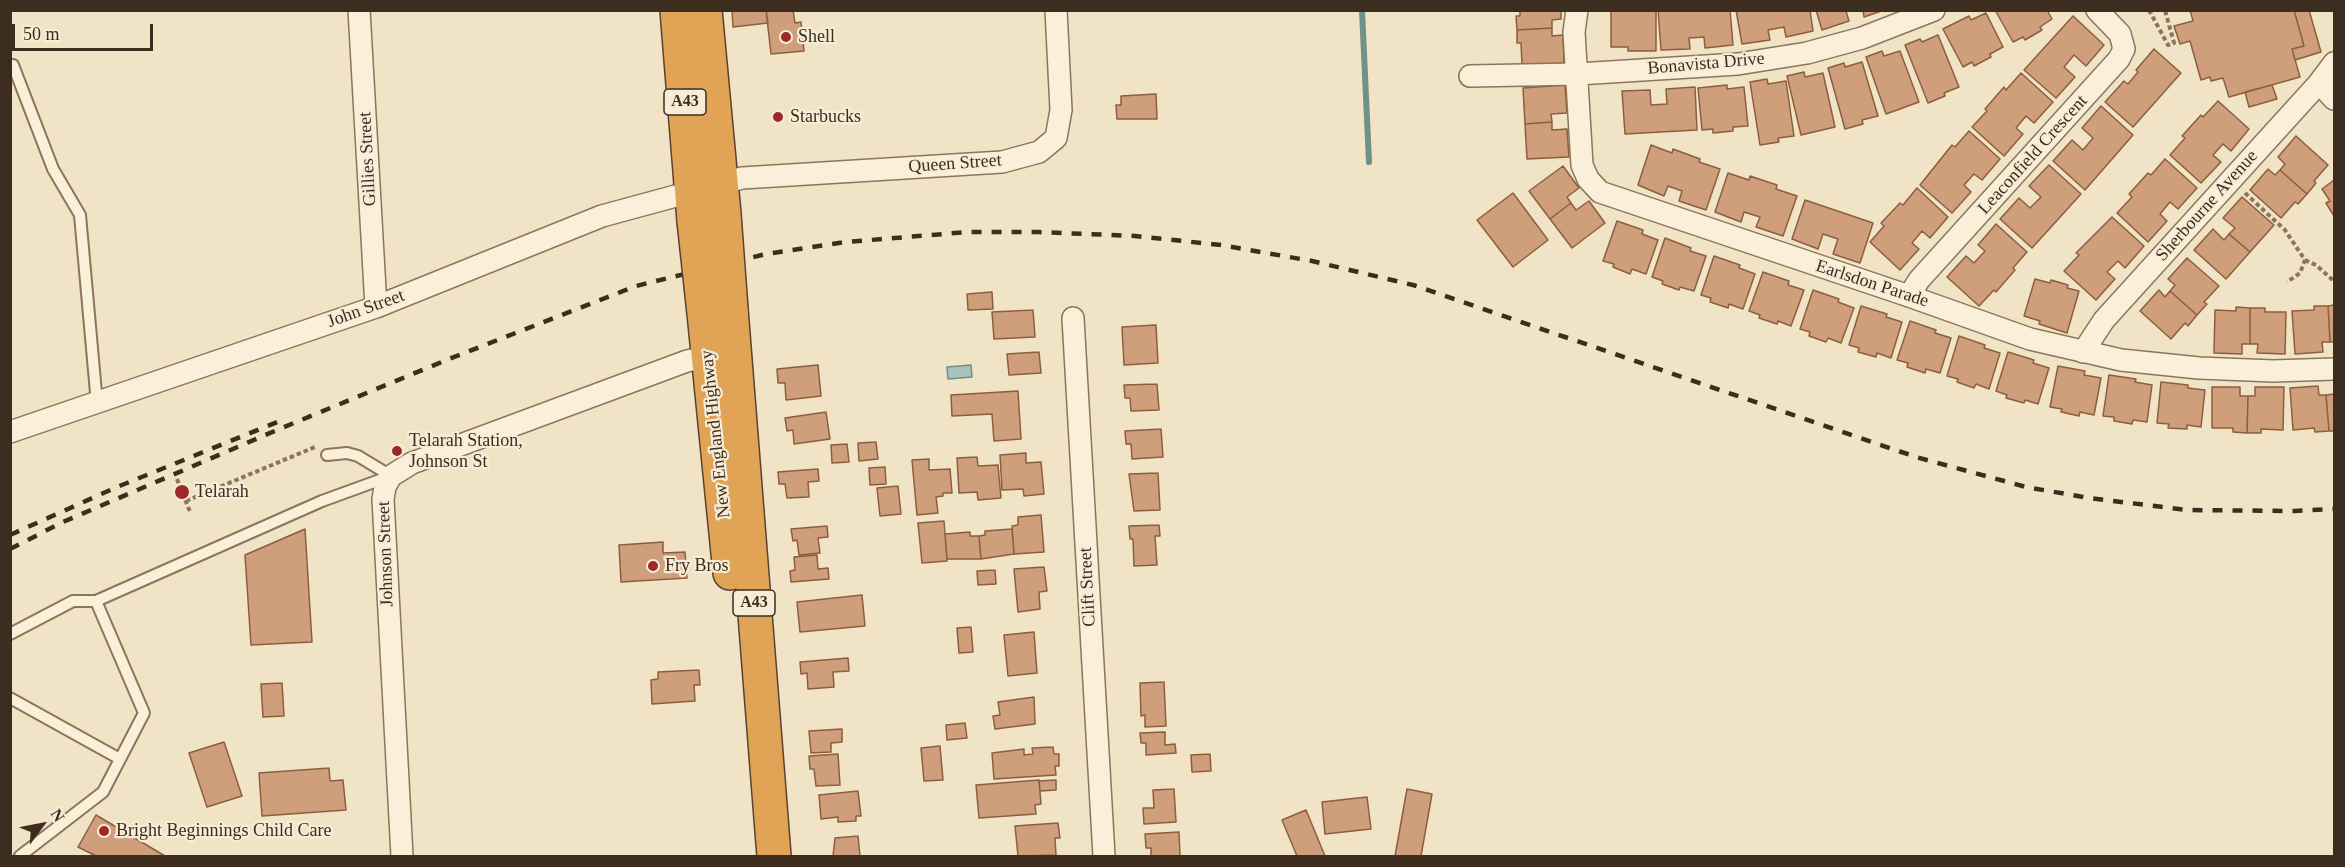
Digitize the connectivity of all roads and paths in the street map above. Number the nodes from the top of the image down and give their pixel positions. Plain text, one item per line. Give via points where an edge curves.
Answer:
1 (359, 10) edge
2 (677, 10) edge
3 (705, 10) edge
4 (1056, 10) edge
5 (1577, 10) edge
6 (1934, 10) edge
7 (2097, 10) edge
8 (2149, 10) edge
9 (2166, 10) edge
10 (2334, 63) edge
11 (13, 65) dead end
12 (1578, 74) junction
13 (1470, 76) dead end
14 (2319, 83) junction
15 (2334, 99) edge
16 (2231, 180) junction
17 (708, 203) junction
18 (2305, 260) junction
19 (2334, 281) edge
20 (2287, 282) dead end
21 (1909, 296) junction
22 (376, 307) junction
23 (1073, 318) dead end
24 (2083, 352) junction
25 (721, 354) junction
26 (2334, 369) edge
27 (97, 404) junction
28 (10, 432) edge
29 (317, 446) dead end
30 (327, 455) dead end
31 (391, 476) junction
32 (177, 479) dead end
33 (186, 501) junction
34 (190, 512) dead end
35 (96, 601) junction
36 (10, 634) edge
37 (10, 698) edge
38 (120, 759) junction
39 (20, 856) edge
40 (402, 856) edge
41 (756, 856) edge
42 (774, 856) edge
43 (1104, 856) edge

1 - 22 street, Gillies Street
2 - 17 highway, New England Highway / A43
3 - 17 highway, New England Highway / A43
4 - 17 street, Queen Street via 1062,110 1056,138 1039,152 1002,162 742,178
5 - 12 street, Earlsdon Parade
6 - 12 street, Bonavista Drive via 1862,38 1807,53 1738,64
7 - 21 street, Leaconfield Crescent via 2120,34 2124,49 2119,59 1919,280
8 - 9 path via 2168,45 2174,43
10 - 14 street, Sherbourne Avenue
11 - 27 lane via 54,169 80,215
12 - 13 street, Bonavista Drive
12 - 21 street, Earlsdon Parade via 1582,165 1600,192
14 - 15 street
14 - 16 street, Sherbourne Avenue
16 - 18 path via 2285,230
16 - 24 street, Sherbourne Avenue via 2104,320
17 - 22 street, John Street via 602,216
17 - 25 highway, New England Highway / A43, bridge
18 - 19 path
18 - 20 path via 2300,273
21 - 24 street, Earlsdon Parade via 2030,339
22 - 27 street, John Street
23 - 43 street, Clift Street
24 - 26 street, Earlsdon Parade via 2199,368
25 - 31 street, Johnson Street via 687,361 435,454
25 - 41 highway, New England Highway / A43
25 - 42 highway, New England Highway / A43
27 - 28 street, John Street
29 - 33 path
30 - 31 lane via 358,456
31 - 35 lane via 322,501
31 - 40 street, Johnson Street via 382,499
32 - 33 path
33 - 34 path
35 - 36 lane via 73,601
35 - 38 lane via 144,713
37 - 38 lane
38 - 39 lane via 103,792

